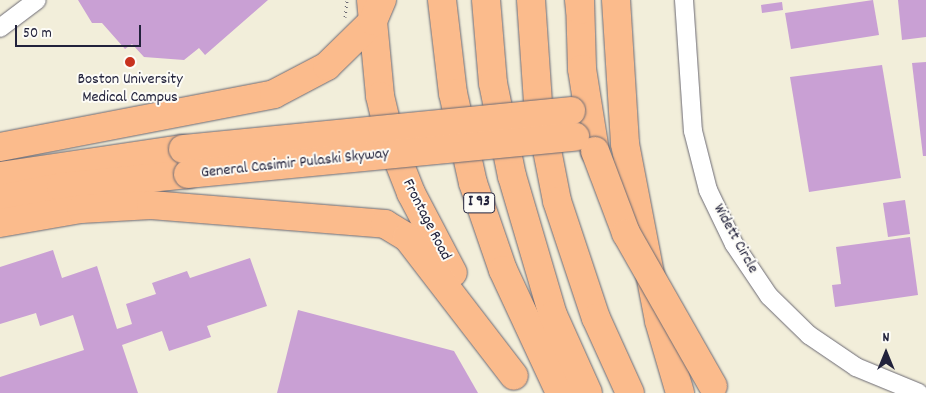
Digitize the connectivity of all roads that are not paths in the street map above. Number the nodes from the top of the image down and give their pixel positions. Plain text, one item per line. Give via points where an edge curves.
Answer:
1 (37, 0) edge
2 (442, 0) edge
3 (486, 0) edge
4 (531, 0) edge
5 (616, 0) edge
6 (684, 0) edge
7 (580, 3) edge
8 (375, 7) edge
9 (0, 28) edge
10 (584, 129) junction
11 (0, 147) edge
12 (185, 162) junction
13 (0, 176) edge
14 (0, 199) edge
15 (0, 223) edge
16 (519, 384) edge
17 (715, 390) edge
18 (560, 393) edge
19 (588, 393) edge
20 (630, 393) edge
21 (680, 393) edge
22 (919, 393) edge

1 - 9 street
2 - 18 main road, I 93 via 453,93 473,184 503,270
3 - 19 main road via 493,83 512,176 553,315
4 - 20 main road via 538,104 557,201 596,318
5 - 21 main road via 620,100 628,163 659,321
6 - 22 street, Widett Circle via 693,131 708,190 734,244 769,296 809,335 856,367
7 - 10 main road
8 - 11 main road via 328,66 274,94
8 - 16 main road, Frontage Road via 383,110 404,178 433,238
10 - 12 main road, General Casimir Pulaski Skyway, bridge
10 - 17 main road, bridge via 630,242
12 - 13 main road, General Casimir Pulaski Skyway
12 - 14 main road, General Casimir Pulaski Skyway
15 - 16 main road via 81,209 159,205 385,224 407,237

